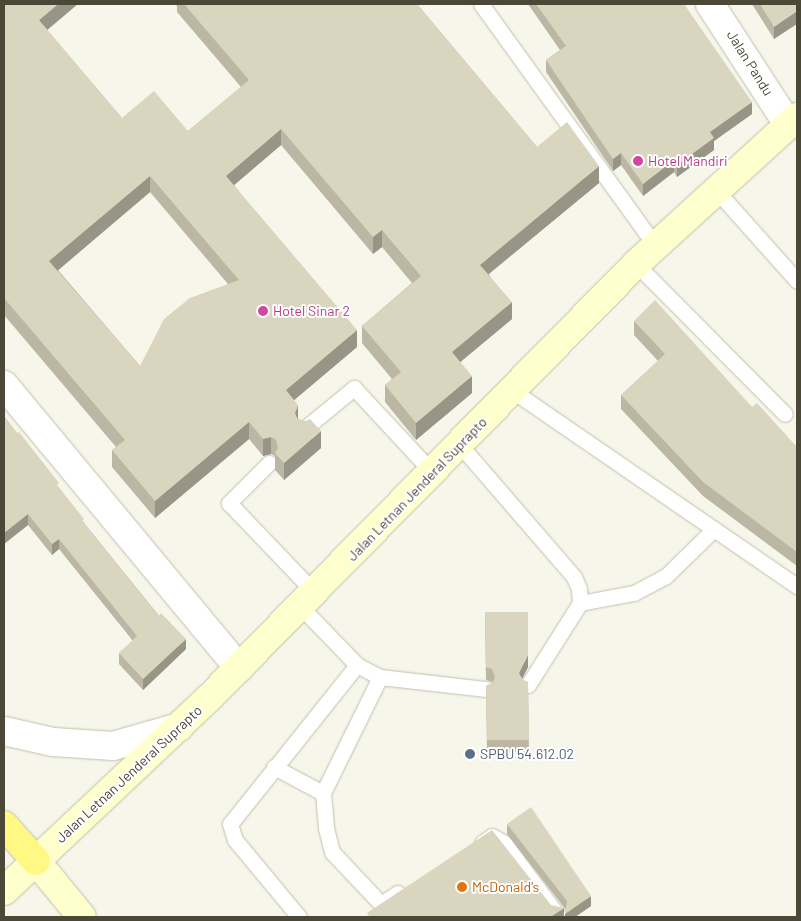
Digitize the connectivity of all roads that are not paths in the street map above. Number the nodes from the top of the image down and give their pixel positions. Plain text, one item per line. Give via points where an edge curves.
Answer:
1 (481, 4) edge
2 (710, 4) edge
3 (792, 120) edge
4 (716, 190) junction
5 (656, 247) junction
6 (636, 264) junction
7 (797, 281) edge
8 (4, 385) edge
9 (513, 391) junction
10 (785, 414) dead end
11 (304, 429) edge
12 (460, 445) junction
13 (269, 463) edge
14 (433, 473) junction
15 (714, 529) junction
16 (797, 586) edge
17 (308, 600) junction
18 (580, 603) junction
19 (357, 665) junction
20 (239, 668) junction
21 (380, 677) junction
22 (528, 685) edge
23 (486, 689) edge
24 (179, 728) junction
25 (4, 731) edge
26 (274, 766) junction
27 (323, 793) junction
28 (4, 825) edge
29 (468, 851) edge
30 (36, 861) junction
31 (413, 885) edge
32 (4, 891) edge
33 (82, 917) edge
34 (300, 917) edge
35 (559, 917) edge

1 - 5 lane
2 - 3 street, Jalan Pandu
3 - 4 main road, Jalan Letnan Jenderal Suprapto
4 - 5 main road, Jalan Letnan Jenderal Suprapto
4 - 7 lane
5 - 6 main road, Jalan Letnan Jenderal Suprapto
6 - 9 main road, Jalan Letnan Jenderal Suprapto
6 - 10 lane
8 - 20 street
9 - 12 main road, Jalan Letnan Jenderal Suprapto
9 - 15 lane
11 - 14 lane via 354,388
12 - 14 main road, Jalan Letnan Jenderal Suprapto
12 - 18 lane via 574,577
13 - 17 lane via 228,503
14 - 17 main road, Jalan Letnan Jenderal Suprapto
15 - 16 lane
15 - 18 lane via 666,576 634,592
17 - 19 lane
17 - 20 main road, Jalan Letnan Jenderal Suprapto
18 - 22 lane
19 - 21 lane
19 - 26 lane
20 - 24 main road, Jalan Letnan Jenderal Suprapto
21 - 23 lane
21 - 27 lane
24 - 25 street via 113,746 53,742
24 - 30 main road, Jalan Letnan Jenderal Suprapto
26 - 27 lane
26 - 34 lane via 237,813 230,824 230,832
27 - 31 lane via 332,852 375,908
28 - 30 highway
29 - 35 lane via 492,836 499,839
30 - 32 main road, Jalan Letnan Jenderal Suprapto
30 - 33 main road

